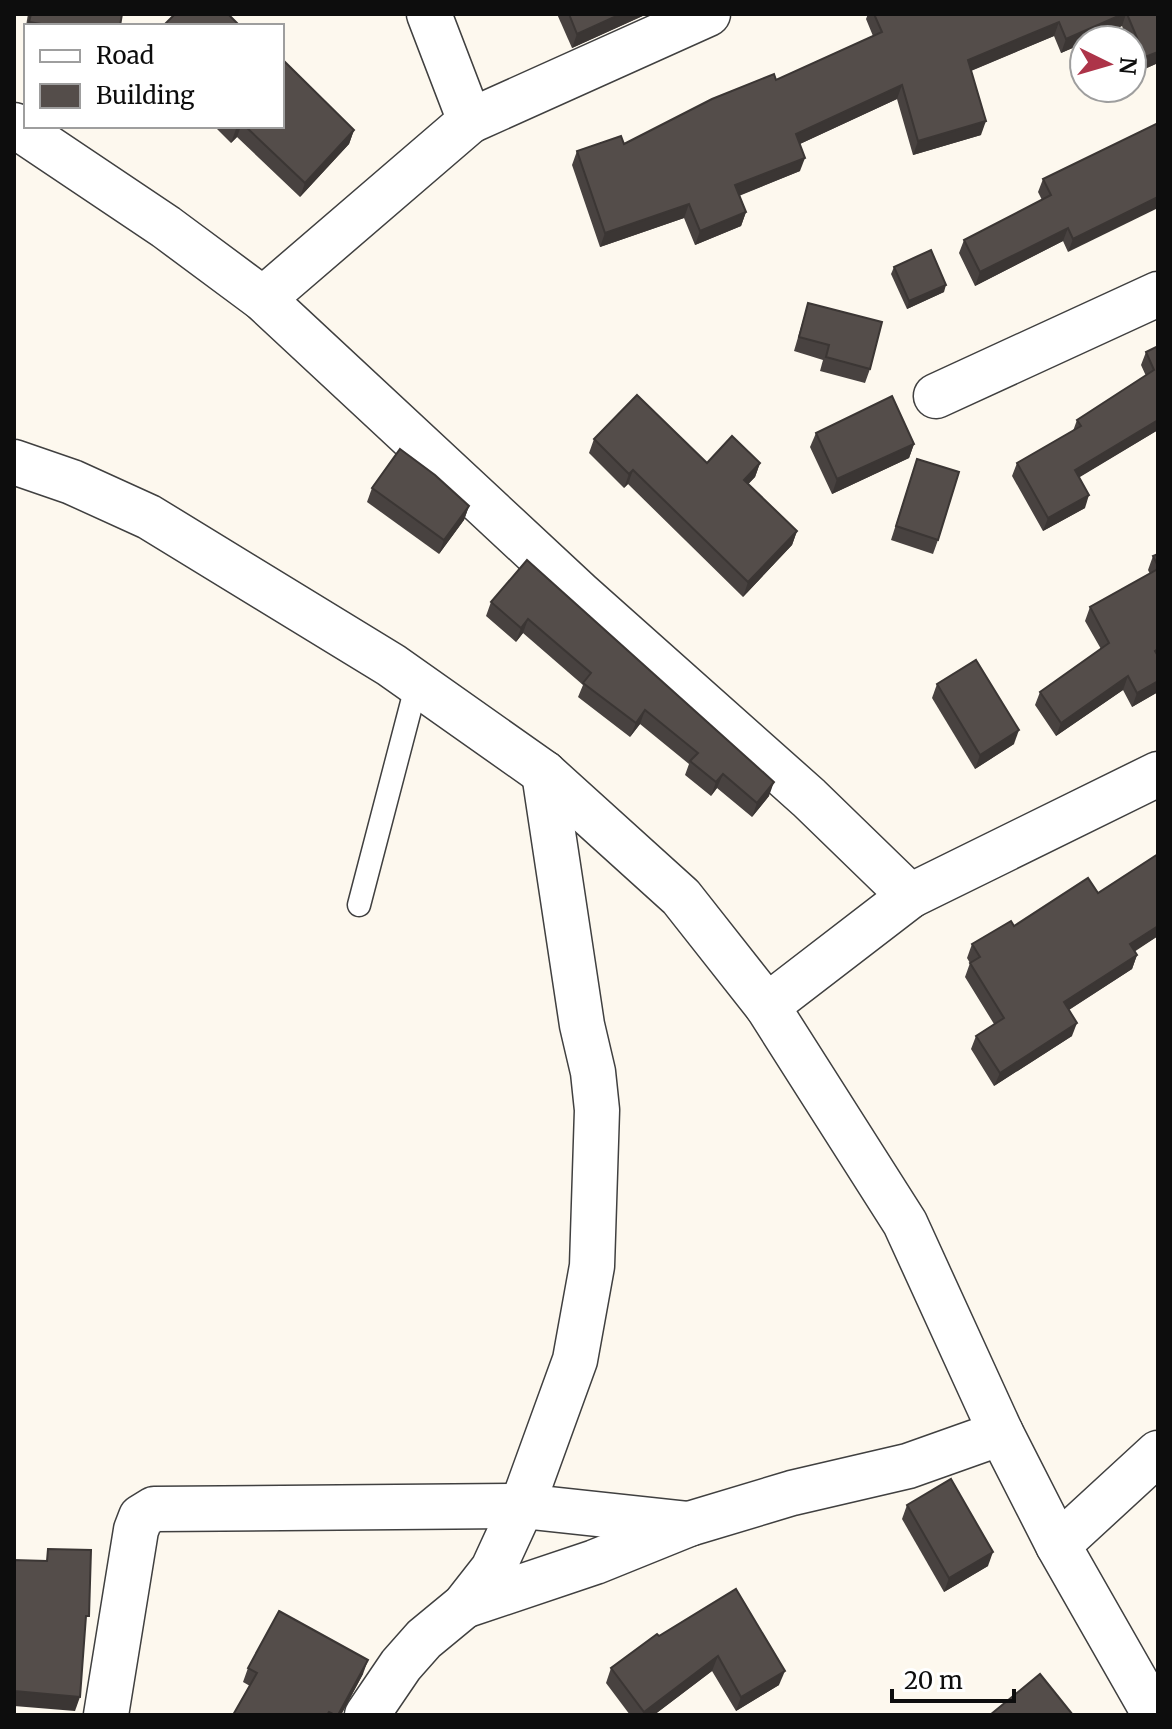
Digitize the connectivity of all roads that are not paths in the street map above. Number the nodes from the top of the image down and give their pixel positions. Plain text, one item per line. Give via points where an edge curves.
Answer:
1 (429, 14) edge
2 (708, 14) edge
3 (470, 121) junction
4 (14, 125) edge
5 (1158, 294) edge
6 (263, 299) junction
7 (936, 396) dead end
8 (14, 462) edge
9 (417, 683) junction
10 (544, 773) junction
11 (1158, 774) edge
12 (910, 896) junction
13 (359, 905) dead end
14 (767, 1006) junction
15 (1001, 1433) junction
16 (1158, 1453) edge
17 (522, 1506) junction
18 (689, 1524) junction
19 (1058, 1545) junction
20 (464, 1606) junction
21 (106, 1715) edge
22 (367, 1715) edge
23 (1155, 1715) edge

1 - 3 street
2 - 3 street
3 - 6 street
4 - 6 street
5 - 7 street
6 - 12 street
8 - 9 street via 149,517
9 - 10 street
9 - 13 lane
10 - 14 street via 681,897
10 - 17 street via 597,1110 592,1266 575,1360
11 - 12 street
12 - 14 street
14 - 15 street via 905,1223
15 - 18 street via 908,1466
15 - 19 street
16 - 19 street
17 - 18 street
17 - 20 street via 493,1569
17 - 21 street via 154,1509 141,1517 136,1530
18 - 20 street
19 - 23 street
20 - 22 street via 424,1639

